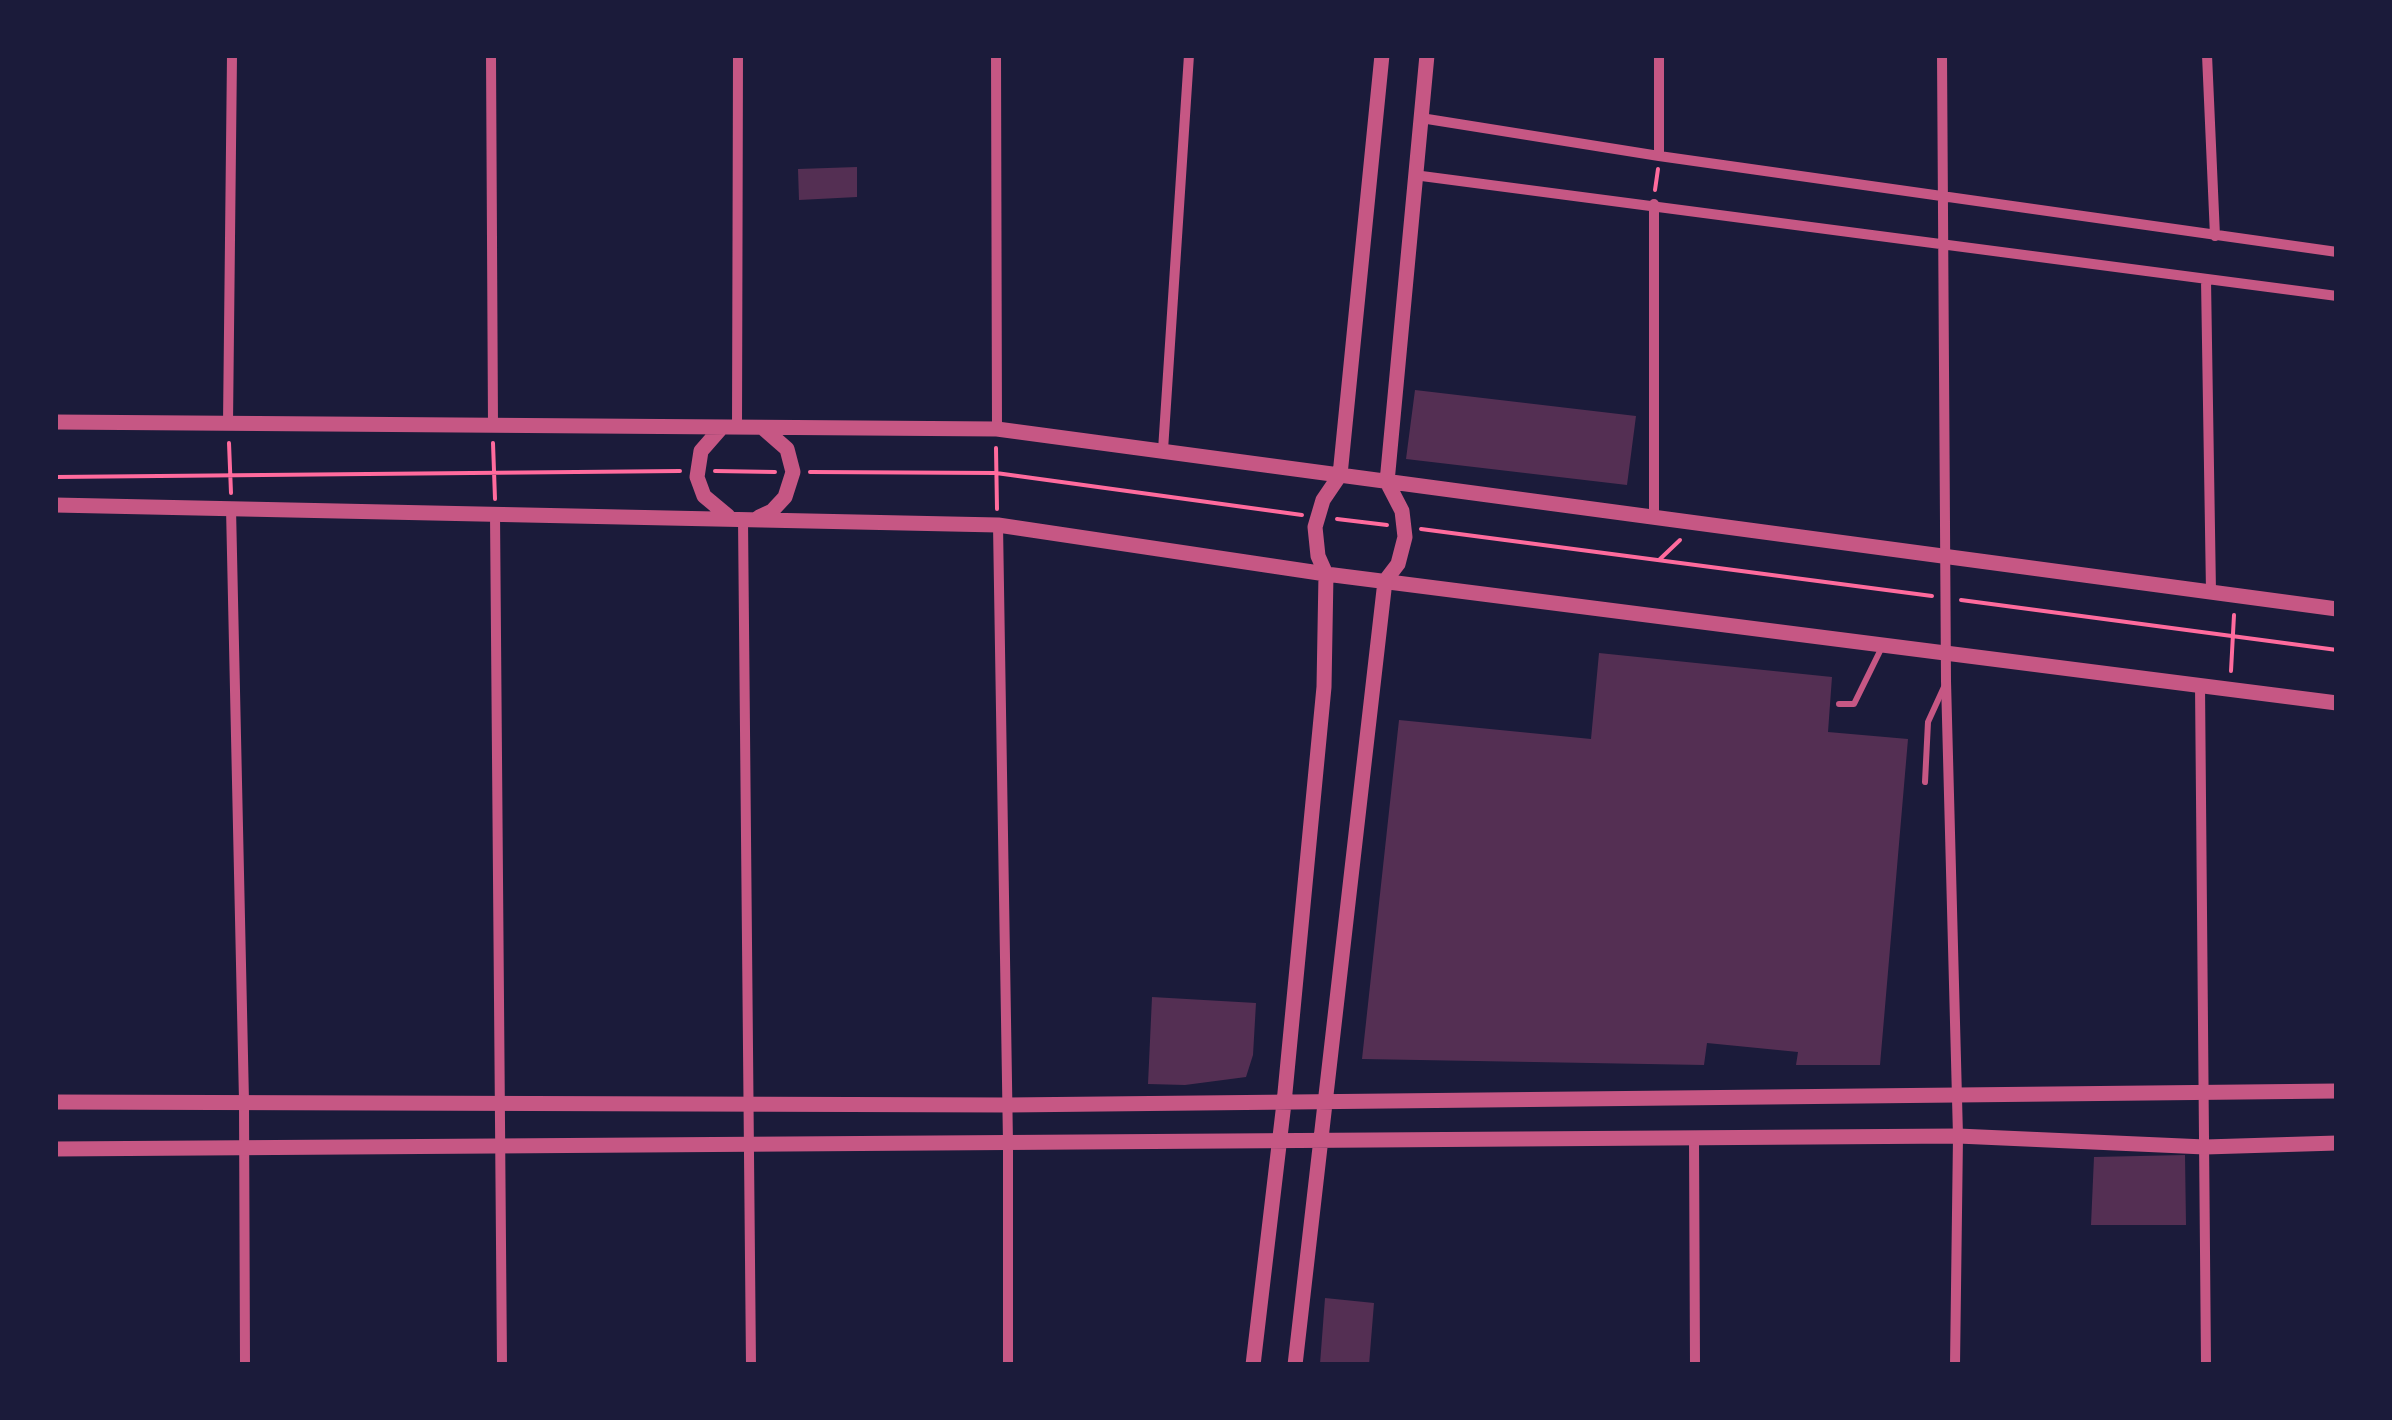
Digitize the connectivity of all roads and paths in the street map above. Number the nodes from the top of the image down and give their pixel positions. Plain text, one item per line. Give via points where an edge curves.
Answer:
1 (232, 55) edge
2 (491, 55) edge
3 (738, 55) edge
4 (996, 55) edge
5 (1190, 55) edge
6 (1382, 55) edge
7 (1428, 55) edge
8 (1659, 55) edge
9 (1942, 55) edge
10 (2208, 55) edge
11 (1421, 118) junction
12 (1659, 156) junction
13 (1414, 175) junction
14 (1943, 197) junction
15 (1654, 204) junction
16 (2215, 236) junction
17 (1945, 246) junction
18 (2337, 252) edge
19 (2206, 280) junction
20 (2337, 296) edge
21 (55, 422) edge
22 (228, 423) junction
23 (493, 426) junction
24 (730, 427) junction
25 (762, 427) junction
26 (997, 429) junction
27 (1163, 450) junction
28 (697, 471) junction
29 (494, 472) junction
30 (793, 472) junction
31 (996, 473) junction
32 (230, 474) junction
33 (1340, 475) junction
34 (55, 477) edge
35 (1387, 482) junction
36 (55, 504) edge
37 (231, 508) junction
38 (495, 514) junction
39 (1316, 517) junction
40 (1654, 517) junction
41 (744, 519) junction
42 (1698, 523) junction
43 (998, 525) junction
44 (1405, 527) junction
45 (1946, 556) junction
46 (1660, 560) junction
47 (1326, 574) junction
48 (1385, 582) junction
49 (2211, 592) junction
50 (2235, 596) junction
51 (1946, 598) junction
52 (2337, 609) edge
53 (2233, 636) junction
54 (1883, 645) junction
55 (2337, 650) edge
56 (1946, 653) junction
57 (1946, 681) junction
58 (2200, 685) junction
59 (2230, 689) junction
60 (2337, 703) edge
61 (1839, 704) dead end
62 (1925, 782) dead end
63 (2337, 1091) edge
64 (2202, 1094) junction
65 (1957, 1097) junction
66 (244, 1101) junction
67 (55, 1102) edge
68 (1325, 1102) junction
69 (501, 1103) junction
70 (1284, 1103) junction
71 (1008, 1105) junction
72 (749, 1106) junction
73 (1958, 1136) junction
74 (1694, 1138) junction
75 (1279, 1141) junction
76 (1320, 1141) junction
77 (1008, 1143) junction
78 (2337, 1143) edge
79 (749, 1144) junction
80 (501, 1145) junction
81 (2205, 1146) junction
82 (244, 1148) junction
83 (55, 1149) edge
84 (245, 1365) edge
85 (502, 1365) edge
86 (751, 1365) edge
87 (1008, 1365) edge
88 (1253, 1365) edge
89 (1295, 1365) edge
90 (1695, 1365) edge
91 (1955, 1365) edge
92 (2206, 1365) edge

1 - 22 street
2 - 23 street
3 - 24 street
4 - 26 street
5 - 27 street
6 - 33 street
7 - 11 street
8 - 12 street
9 - 14 street
10 - 16 street
11 - 12 street
11 - 13 street
12 - 14 street
12 - 15 path
13 - 15 street
13 - 35 street
14 - 16 street
14 - 17 street
15 - 17 street
15 - 40 street
16 - 18 street
17 - 19 street
17 - 45 street
19 - 20 street
19 - 49 street
21 - 22 street
22 - 23 street
22 - 32 path
23 - 24 street
23 - 29 path
24 - 25 street
24 - 28 street via 702,450
25 - 26 street
25 - 30 street via 787,449
26 - 27 street
26 - 31 path
27 - 33 street
28 - 29 path
28 - 30 path
28 - 41 street via 704,496 720,512
29 - 32 path
29 - 38 path
30 - 31 path
30 - 41 street via 782,502
31 - 39 path
31 - 43 path
32 - 34 path
32 - 37 path
33 - 35 street
33 - 39 street
35 - 40 street
35 - 44 street
36 - 37 street
37 - 38 street
37 - 66 street
38 - 41 street
38 - 69 street
39 - 44 path
39 - 47 street via 1316,546
40 - 42 street
41 - 43 street
41 - 72 street
42 - 45 street
42 - 46 path
43 - 47 street
43 - 71 street
44 - 46 path
44 - 48 street via 1402,554
45 - 49 street
45 - 51 street
46 - 51 path
47 - 48 street
47 - 70 street via 1324,687
48 - 54 street
48 - 68 street
49 - 50 street
50 - 52 street
50 - 53 path
51 - 53 path
51 - 56 street
53 - 55 path
53 - 59 path
54 - 56 street
54 - 61 lane via 1854,704
56 - 57 street
56 - 58 street
57 - 62 lane via 1928,722
57 - 65 street
58 - 59 street
58 - 64 street
59 - 60 street
63 - 64 street
64 - 65 street
64 - 81 street
65 - 68 street
65 - 73 street
66 - 67 street
66 - 69 street
66 - 82 street
68 - 70 street
68 - 76 street
69 - 72 street
69 - 80 street
70 - 71 street
70 - 75 street
71 - 72 street
71 - 77 street
72 - 79 street
73 - 74 street
73 - 81 street
73 - 91 street
74 - 76 street
74 - 90 street
75 - 76 street
75 - 77 street
75 - 88 street
76 - 89 street
77 - 79 street
77 - 87 street
78 - 81 street
79 - 80 street
79 - 86 street
80 - 82 street
80 - 85 street
81 - 92 street
82 - 83 street
82 - 84 street

